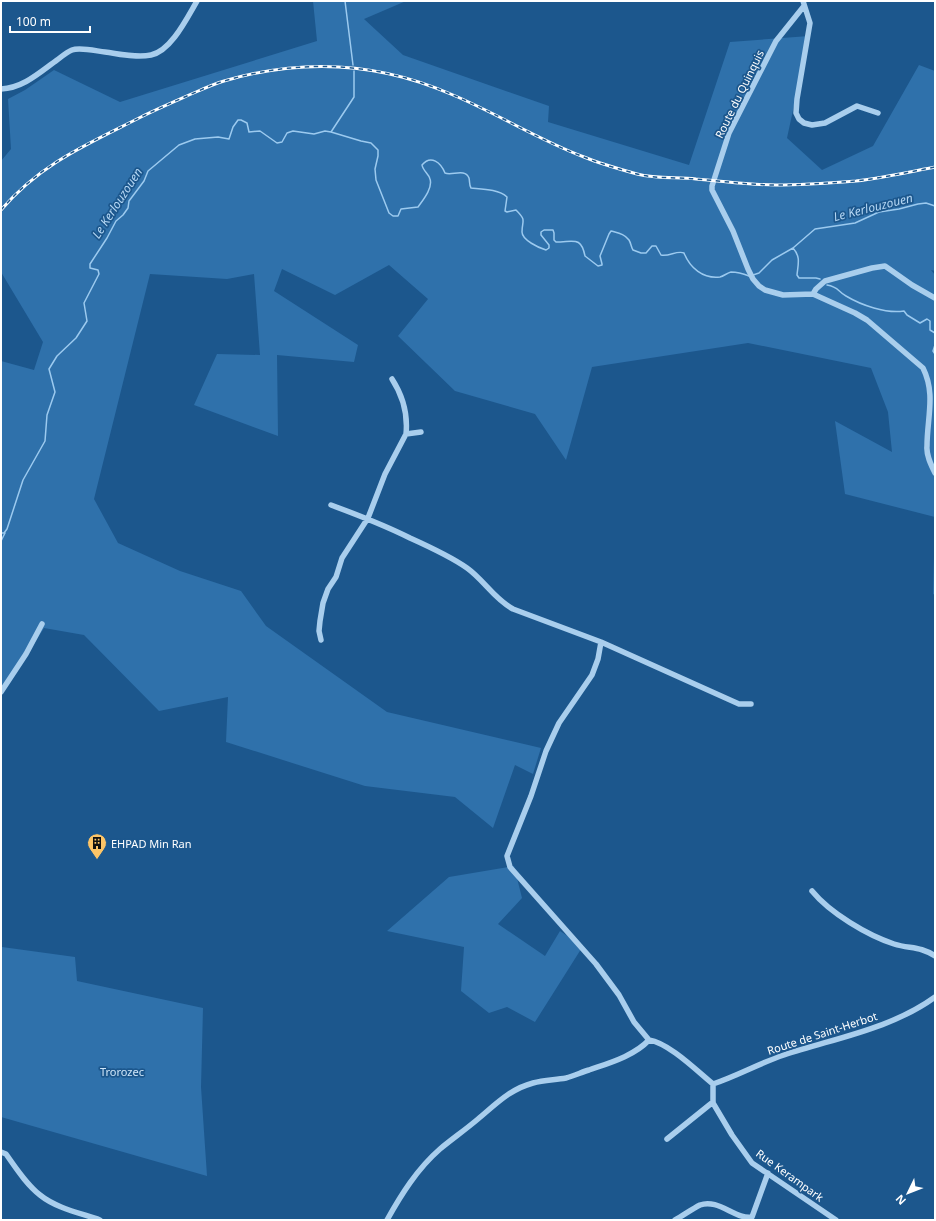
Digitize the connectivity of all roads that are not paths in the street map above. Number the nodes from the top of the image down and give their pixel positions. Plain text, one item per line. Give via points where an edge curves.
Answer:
1 (197, 1) edge
2 (804, 4) edge
3 (1, 89) edge
4 (878, 113) dead end
5 (813, 294) junction
6 (935, 298) edge
7 (392, 379) dead end
8 (421, 432) dead end
9 (406, 434) junction
10 (935, 473) edge
11 (331, 505) dead end
12 (368, 518) junction
13 (42, 624) dead end
14 (321, 640) dead end
15 (601, 642) junction
16 (1, 692) edge
17 (750, 704) dead end
18 (812, 890) dead end
19 (935, 956) edge
20 (935, 997) edge
21 (649, 1040) junction
22 (713, 1084) junction
23 (713, 1102) junction
24 (667, 1139) dead end
25 (1, 1152) edge
26 (768, 1173) junction
27 (100, 1220) edge
28 (387, 1220) edge
29 (676, 1220) edge
30 (836, 1220) edge

1 - 3 street via 174,38 156,53 138,56 72,50 23,84
2 - 4 street via 810,23 797,99 796,113 799,119 812,125 825,123 857,106
2 - 5 street, Route du Quinquis via 776,41 729,133 712,186 748,269 759,286 783,295
5 - 6 street via 825,281 885,266
5 - 10 street via 868,320 928,374 935,399 926,447
7 - 9 street via 403,397
8 - 9 street
9 - 12 street via 385,474
11 - 12 street
12 - 14 street via 342,558 336,577 325,596 319,631
12 - 15 street via 437,550 468,569 497,598 513,609
13 - 16 street
15 - 17 street via 739,704
15 - 21 street via 592,675 559,723 546,751 507,856 510,867 596,964 619,995 634,1022
18 - 19 street via 819,900 874,935 895,944 921,949
20 - 22 street, Route de Saint-Herbot via 897,1019 783,1055
21 - 22 street via 656,1041 674,1052
21 - 28 street via 612,1062 568,1077 533,1083 499,1100 426,1162
22 - 23 street
23 - 24 street
23 - 26 street, Rue Kerampark via 741,1149 752,1163
25 - 27 street via 6,1154 40,1195 51,1202
26 - 29 street via 752,1217 705,1204
26 - 30 street, Rue Kerampark

